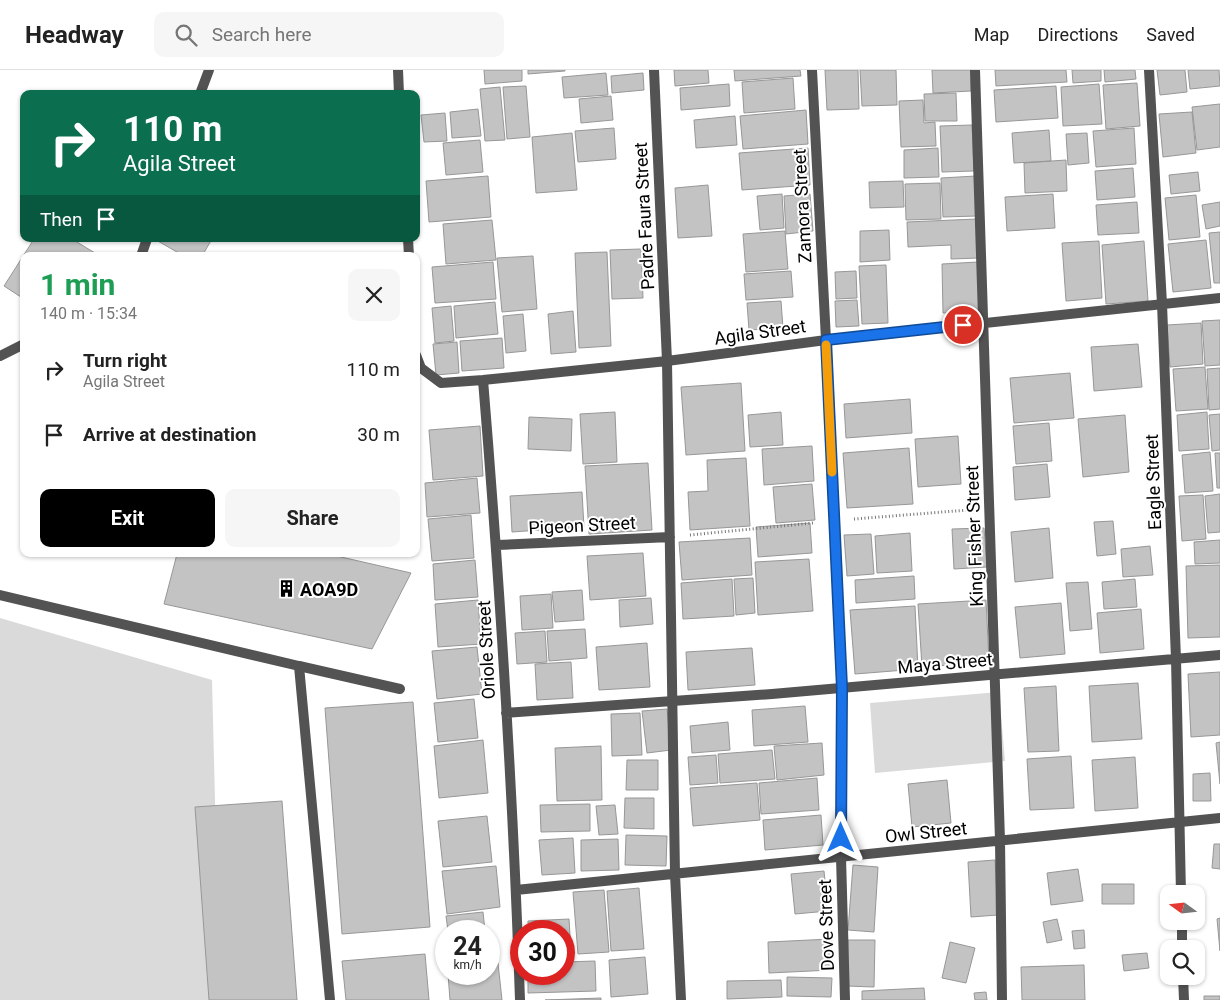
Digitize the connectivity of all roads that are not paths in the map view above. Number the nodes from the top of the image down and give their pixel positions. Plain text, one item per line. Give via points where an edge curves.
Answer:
1 (209, 70) edge
2 (398, 70) edge
3 (654, 70) edge
4 (812, 70) edge
5 (975, 70) edge
6 (1149, 70) edge
7 (202, 90) edge
8 (399, 90) edge
9 (1220, 298) edge
10 (1162, 304) junction
11 (983, 323) junction
12 (826, 340) junction
13 (20, 346) edge
14 (0, 356) edge
15 (667, 361) junction
16 (420, 368) edge
17 (483, 380) junction
18 (670, 537) junction
19 (497, 545) junction
20 (0, 595) edge
21 (1220, 656) edge
22 (1176, 659) junction
23 (299, 666) junction
24 (994, 675) junction
25 (842, 688) junction
26 (400, 689) dead end
27 (672, 702) junction
28 (506, 713) junction
29 (1220, 818) edge
30 (1179, 822) junction
31 (1000, 840) junction
32 (841, 857) junction
33 (675, 874) junction
34 (1181, 885) edge
35 (516, 890) junction
36 (1183, 985) edge
37 (330, 1000) edge
38 (520, 1000) edge
39 (681, 1000) edge
40 (845, 1000) edge
41 (1002, 1000) edge
42 (1184, 1000) edge

1 - 7 street
2 - 8 street
3 - 15 street, Padre Faura Street
4 - 12 street, Zamora Street
5 - 11 street, King Fisher Street
6 - 10 street, Eagle Street
9 - 10 street, Agila Street
10 - 11 street, Agila Street
10 - 22 street, Eagle Street
11 - 12 street, Agila Street
11 - 24 street, King Fisher Street
12 - 15 street, Agila Street
12 - 25 street, Dove Street
13 - 14 street
15 - 17 street, Agila Street
15 - 18 street
16 - 17 street via 441,383
17 - 19 street, Oriole Street
18 - 19 street, Pigeon Street
18 - 27 street
19 - 28 street, Oriole Street
20 - 23 street
21 - 22 street, Maya Street
22 - 24 street, Maya Street
22 - 30 street, Eagle Street
23 - 26 street
23 - 37 street
24 - 25 street, Maya Street
24 - 31 street, King Fisher Street
25 - 27 street, Maya Street
25 - 32 street, Dove Street
27 - 28 street, Maya Street
27 - 33 street
28 - 35 street, Oriole Street
29 - 30 street, Owl Street
30 - 31 street, Owl Street
30 - 34 street, Eagle Street
31 - 32 street, Owl Street
31 - 41 street, King Fisher Street
32 - 33 street, Owl Street
32 - 40 street, Dove Street
33 - 35 street, Owl Street
33 - 39 street
35 - 38 street, Oriole Street
36 - 42 street

